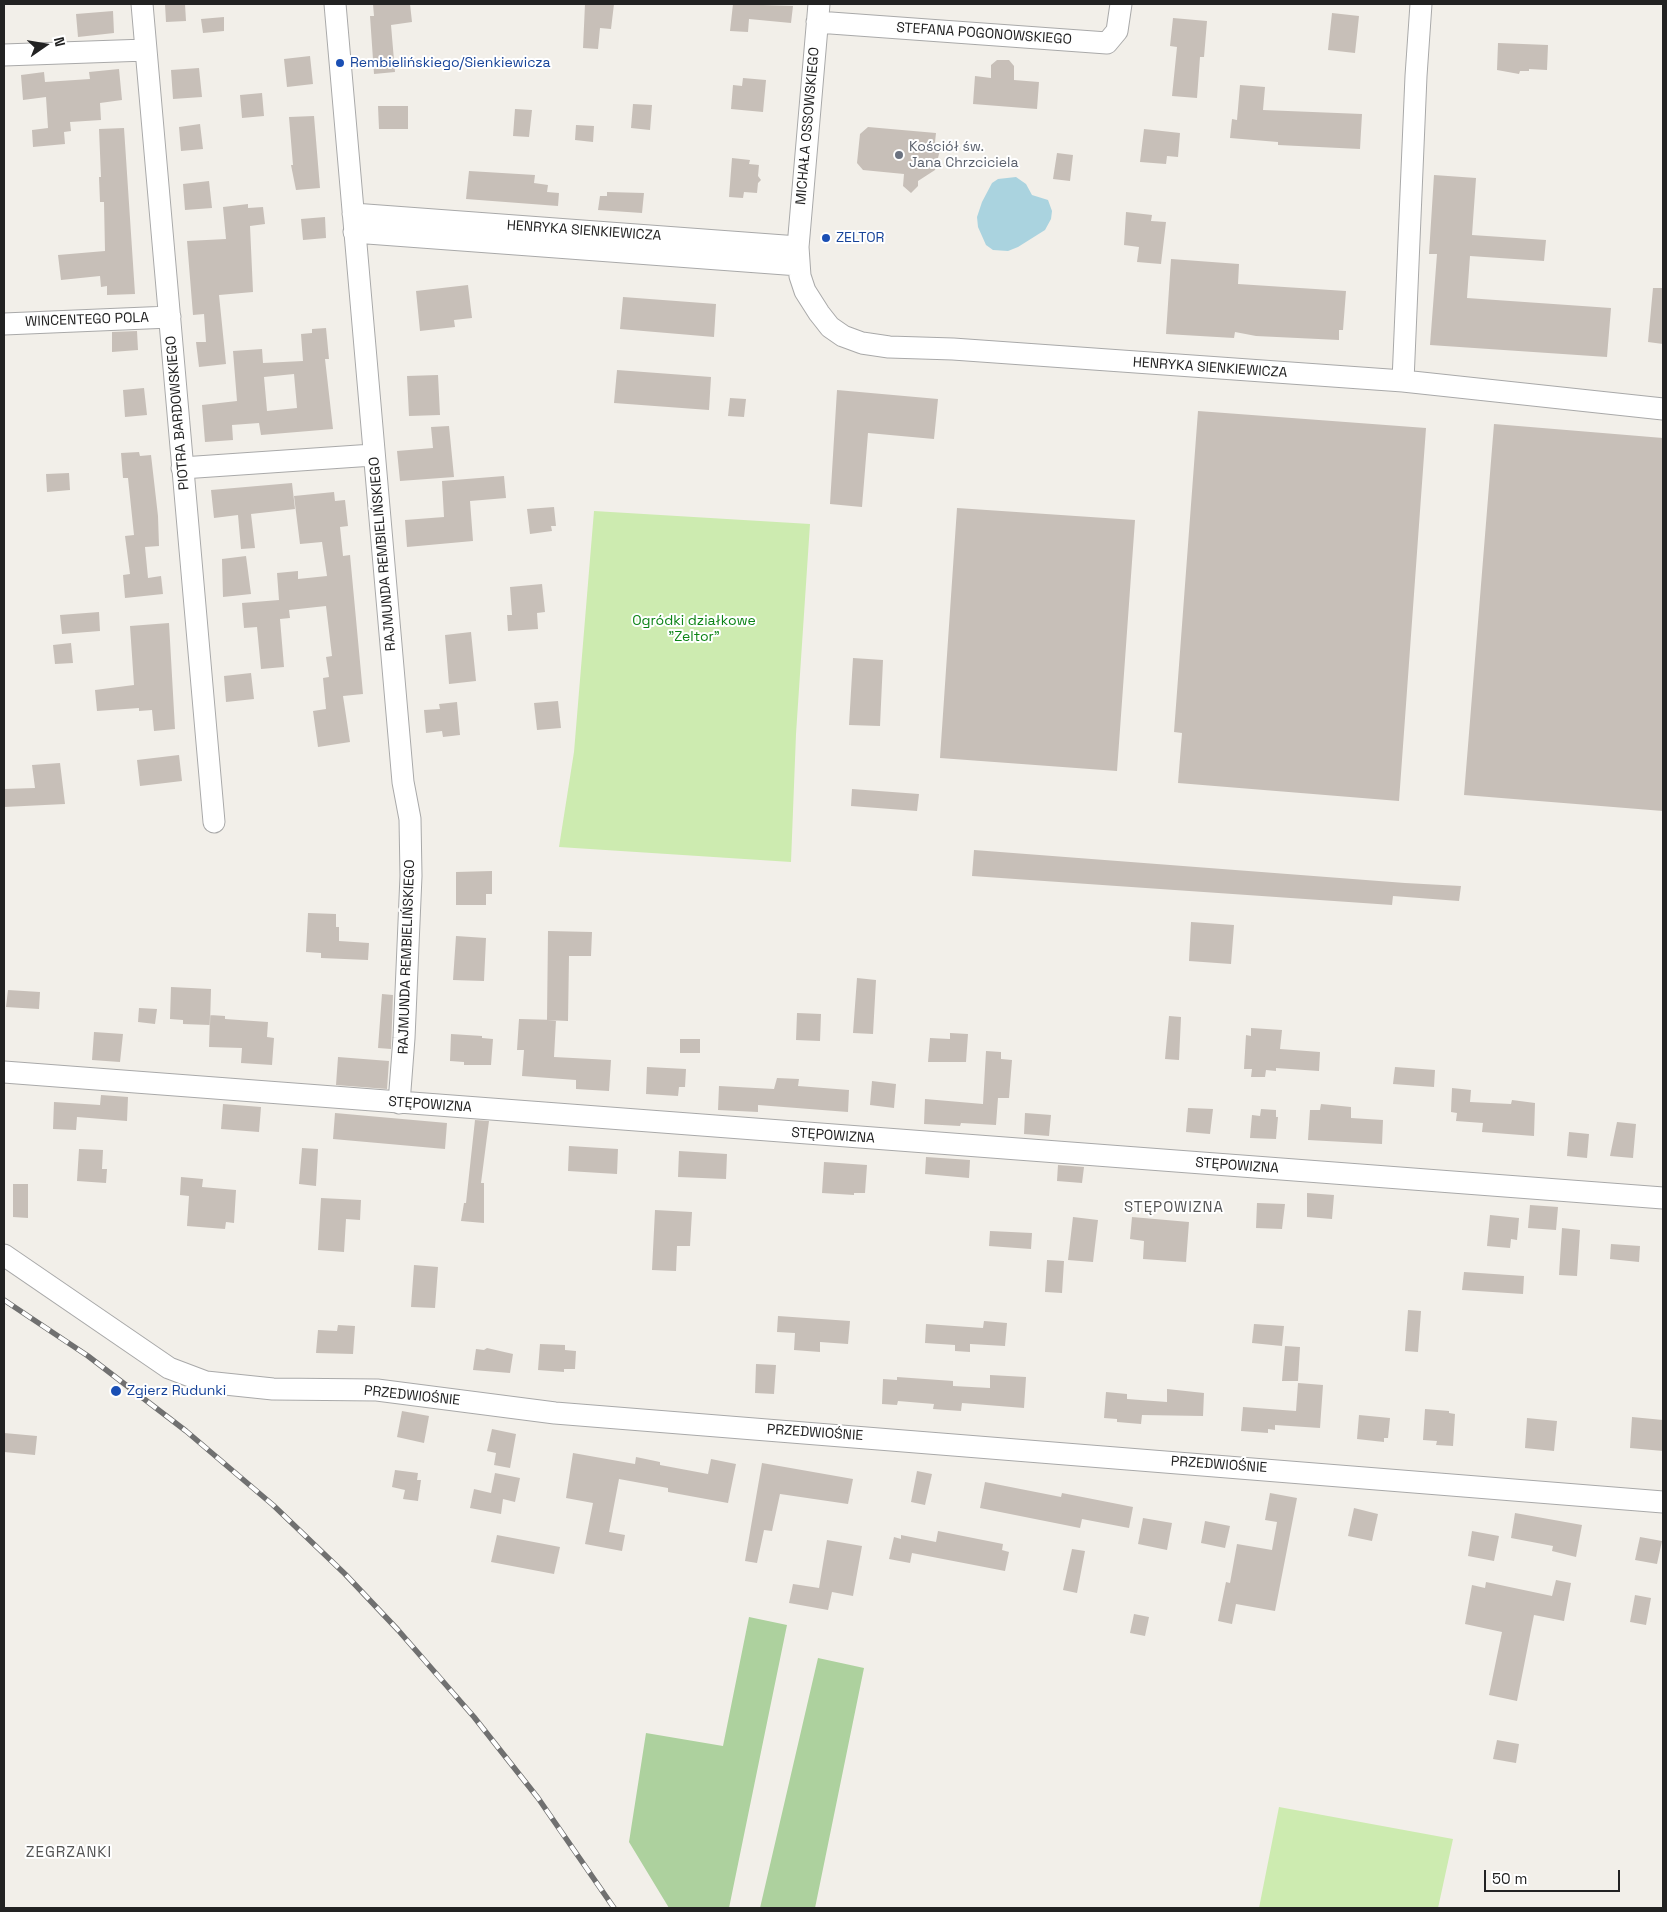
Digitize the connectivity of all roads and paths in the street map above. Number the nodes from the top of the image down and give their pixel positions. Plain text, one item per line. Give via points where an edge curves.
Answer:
1 (142, 4) edge
2 (335, 4) edge
3 (1121, 4) edge
4 (1421, 4) edge
5 (818, 13) edge
6 (146, 50) junction
7 (4, 55) edge
8 (353, 223) junction
9 (798, 256) junction
10 (170, 317) junction
11 (4, 324) edge
12 (1403, 382) junction
13 (1663, 409) edge
14 (373, 455) junction
15 (182, 468) junction
16 (214, 822) dead end
17 (4, 1072) edge
18 (399, 1103) junction
19 (1663, 1198) edge
20 (4, 1255) edge
21 (1663, 1502) edge

1 - 6 street, PIOTRA BARDOWSKIEGO
2 - 8 street, RAJMUNDA REMBIELIŃSKIEGO
3 - 5 street, STEFANA POGONOWSKIEGO via 1117,32 1107,43
4 - 12 street
5 - 9 street, MICHAŁA OSSOWSKIEGO
6 - 7 street
6 - 10 street, PIOTRA BARDOWSKIEGO
8 - 9 street, HENRYKA SIENKIEWICZA
8 - 14 street, RAJMUNDA REMBIELIŃSKIEGO
9 - 12 street, HENRYKA SIENKIEWICZA via 805,290 819,313 830,327 862,343
10 - 11 street, WINCENTEGO POLA
10 - 15 street, PIOTRA BARDOWSKIEGO
12 - 13 street, HENRYKA SIENKIEWICZA
14 - 15 street
14 - 18 street, RAJMUNDA REMBIELIŃSKIEGO via 403,782 410,819 410,914
15 - 16 street, PIOTRA BARDOWSKIEGO
17 - 18 street, STĘPOWIZNA
18 - 19 street, STĘPOWIZNA
20 - 21 street, PRZEDWIOŚNIE via 156,1359 206,1382 273,1389 378,1390 555,1413

